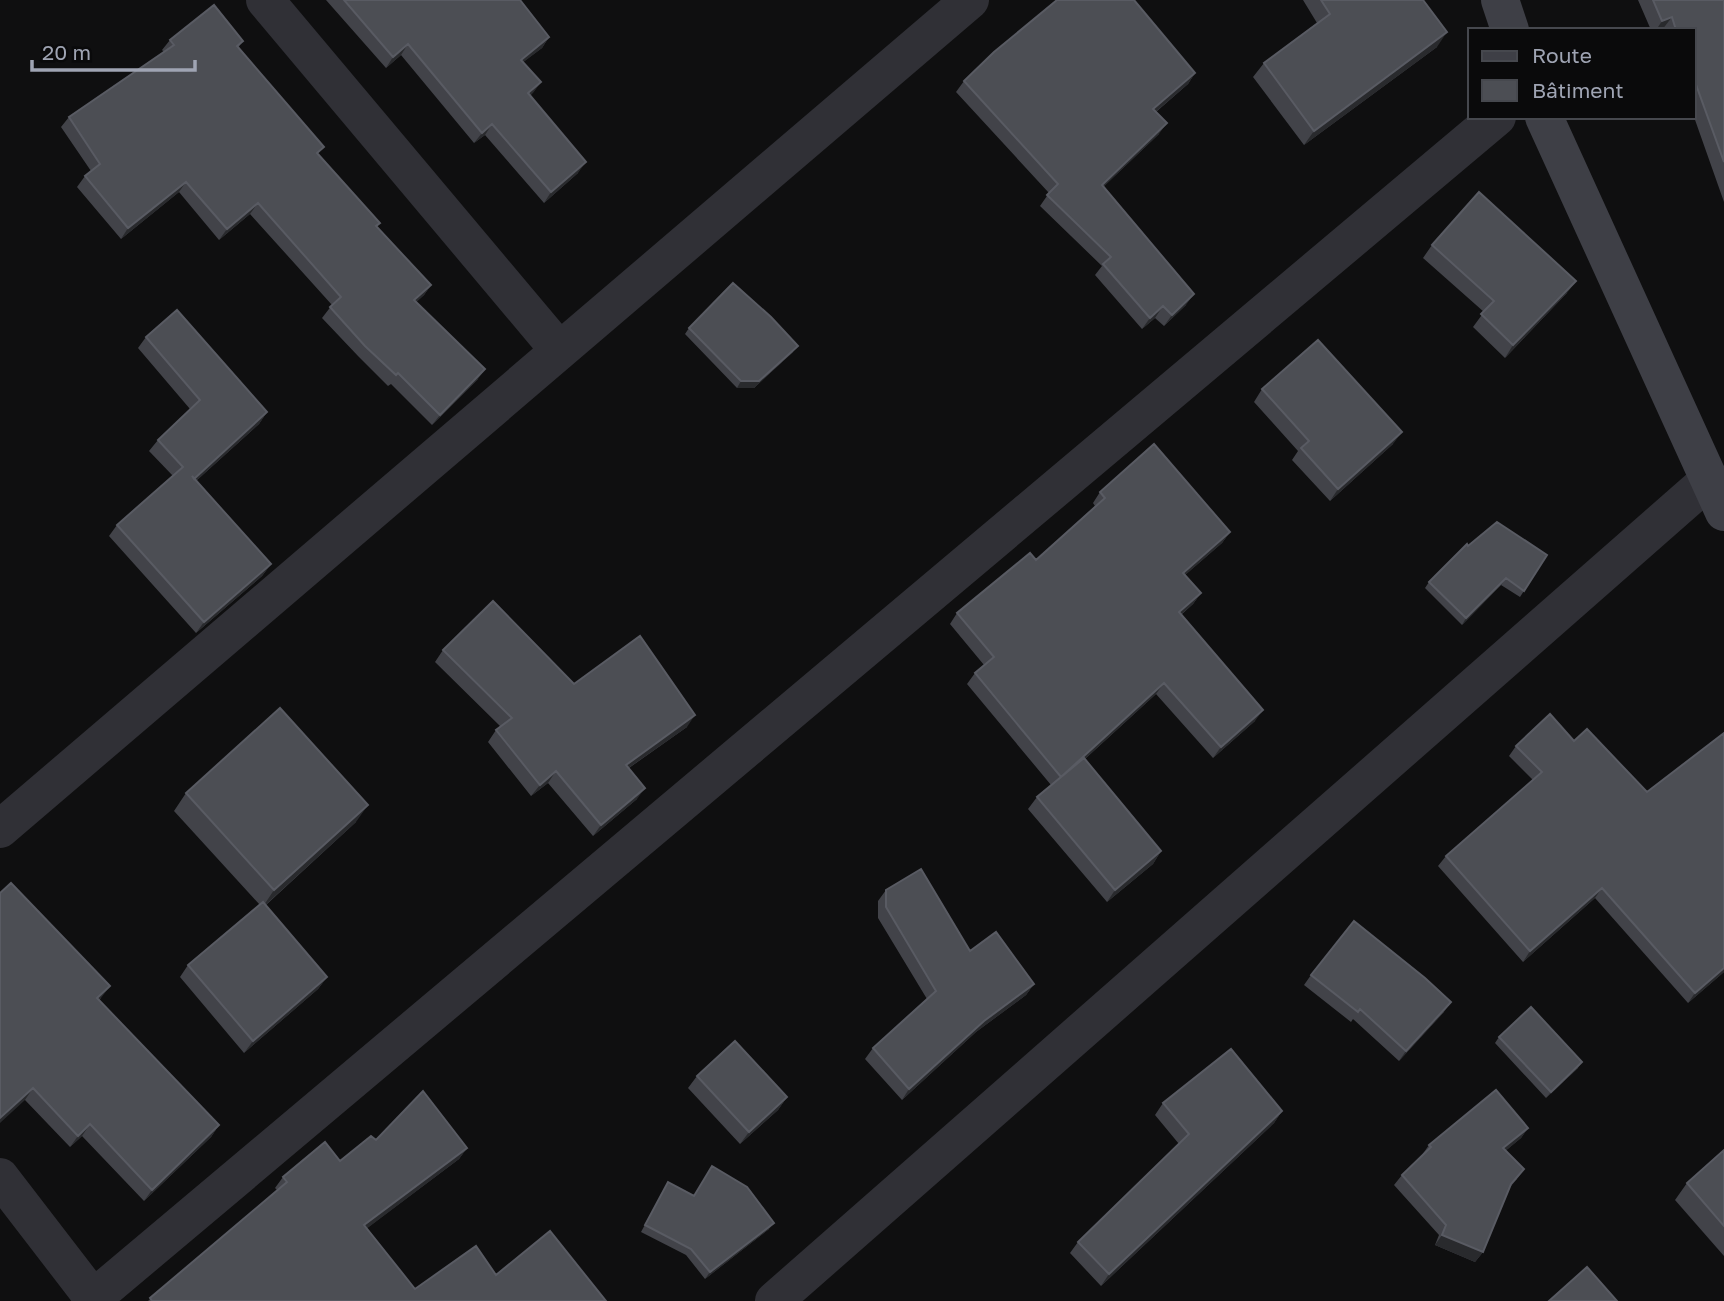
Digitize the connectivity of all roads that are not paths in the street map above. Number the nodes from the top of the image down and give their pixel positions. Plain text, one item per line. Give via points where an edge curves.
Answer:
1 (265, 0) edge
2 (970, 0) edge
3 (1500, 0) edge
4 (1509, 28) edge
5 (1495, 119) edge
6 (1545, 119) edge
7 (559, 350) junction
8 (1717, 496) edge
9 (0, 829) edge
10 (0, 1177) edge
11 (92, 1300) edge
12 (774, 1301) edge

1 - 7 street
2 - 7 street
3 - 4 street
5 - 11 street
6 - 8 street
7 - 9 street
8 - 12 street
10 - 11 street

